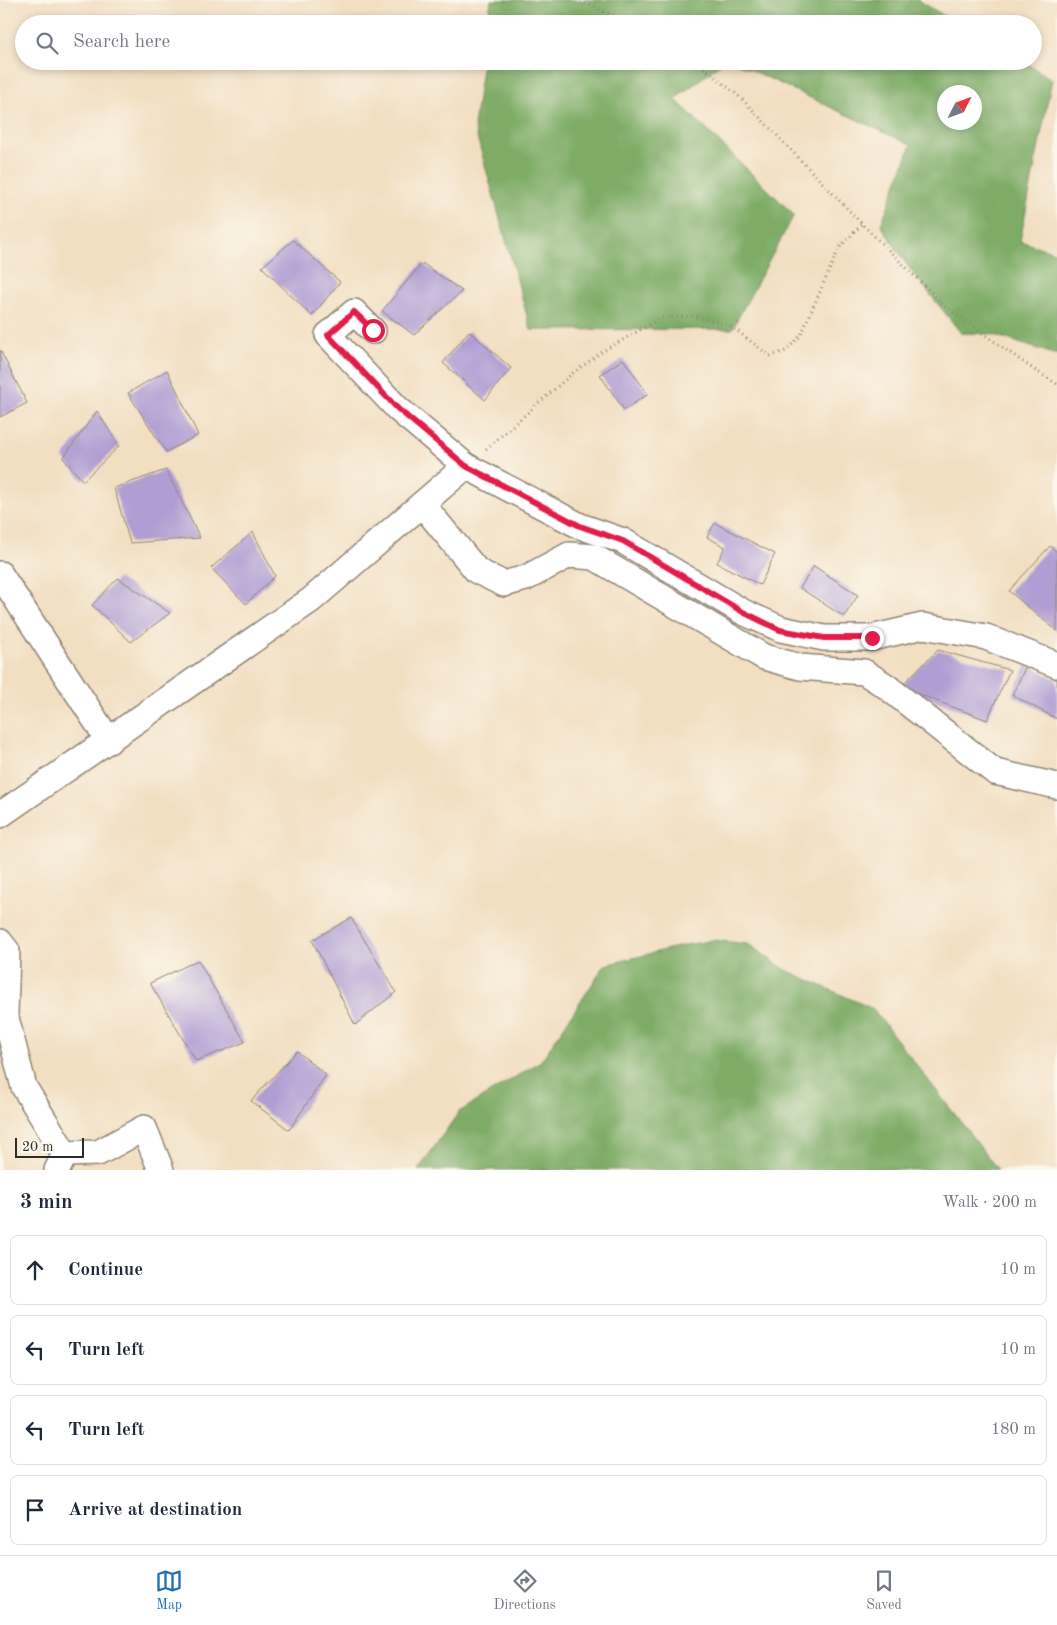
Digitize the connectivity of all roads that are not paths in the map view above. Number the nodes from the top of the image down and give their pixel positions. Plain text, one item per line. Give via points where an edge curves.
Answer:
1 (373, 330) dead end
2 (466, 466) junction
3 (422, 504) junction
4 (0, 574) edge
5 (1057, 664) edge
6 (109, 741) junction
7 (1057, 786) edge
8 (0, 815) edge
9 (0, 942) edge
10 (61, 1162) edge
11 (161, 1170) edge

1 - 2 street via 354,312 328,335 398,409
2 - 3 street
2 - 5 street via 580,526 623,541 743,612 780,630 824,638 872,638 923,626 986,637
3 - 6 street via 311,600
3 - 7 street via 477,571 504,584 526,578 569,555 594,557 764,657 800,666 864,672 996,772
4 - 6 street
6 - 8 street
9 - 10 street via 7,951 5,1014 24,1087
10 - 11 street via 98,1154 144,1128

